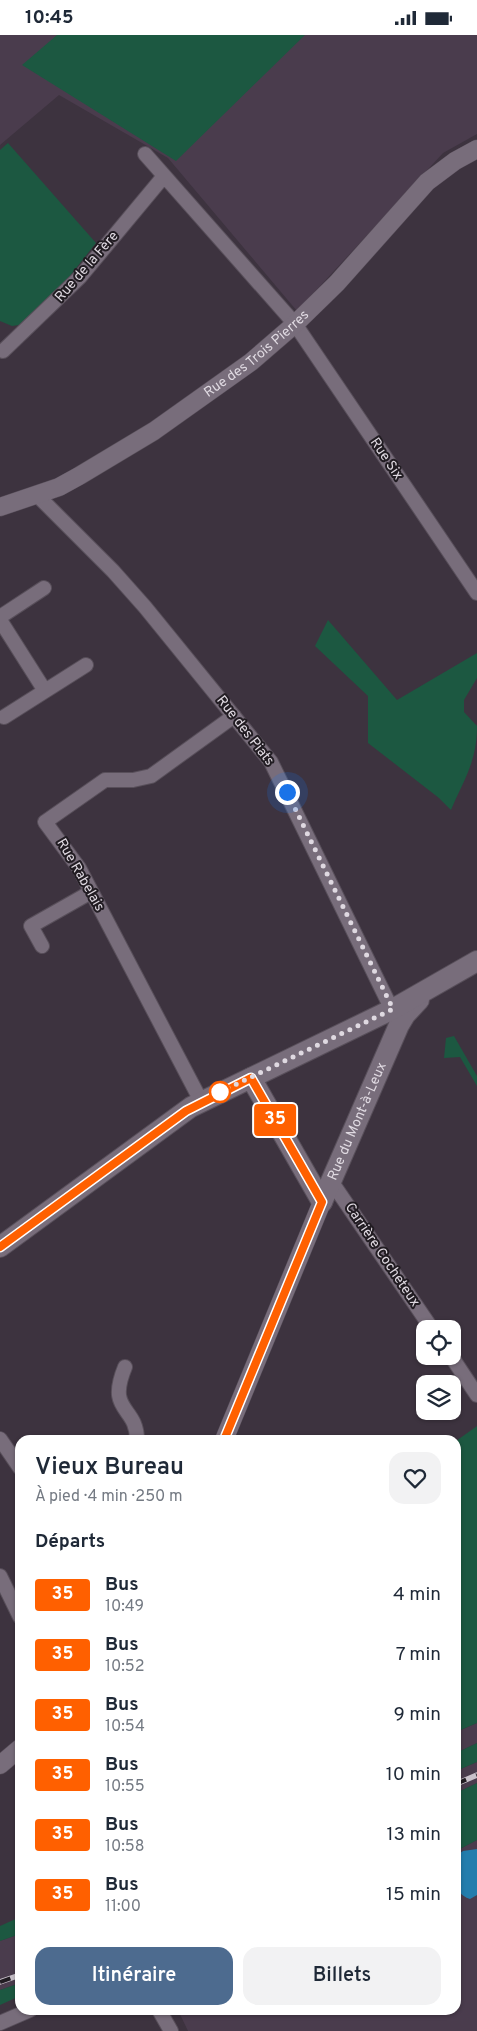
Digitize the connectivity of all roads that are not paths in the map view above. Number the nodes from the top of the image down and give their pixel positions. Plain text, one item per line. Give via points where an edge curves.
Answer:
1 (477, 149) edge
2 (145, 154) dead end
3 (164, 176) junction
4 (295, 324) junction
5 (3, 351) dead end
6 (36, 494) junction
7 (0, 507) edge
8 (44, 588) dead end
9 (477, 593) edge
10 (0, 618) edge
11 (86, 665) dead end
12 (45, 691) junction
13 (234, 716) junction
14 (4, 717) dead end
15 (91, 892) junction
16 (42, 946) dead end
17 (477, 961) edge
18 (396, 1017) junction
19 (251, 1078) junction
20 (201, 1101) junction
21 (332, 1181) junction
22 (322, 1202) junction
23 (0, 1247) edge
24 (426, 1320) edge
25 (457, 1365) edge
26 (125, 1367) dead end
27 (477, 1395) edge
28 (136, 1435) edge
29 (226, 1435) edge
30 (0, 1439) edge
31 (15, 1461) edge
32 (0, 1576) edge
33 (15, 1607) edge
34 (15, 1752) edge
35 (0, 1765) edge
36 (18, 2015) edge
37 (162, 2015) edge
38 (0, 2023) edge
39 (171, 2031) edge

1 - 4 street, Rue des Trois Pierres via 427,181 337,283
2 - 3 street
3 - 4 street
3 - 5 street, Rue de la Fère via 80,277
4 - 6 street, Rue des Trois Pierres via 251,362 154,431 65,484
4 - 9 street, Rue Six
6 - 7 street, Rue des Trois Pierres
6 - 13 street, Rue des Piats via 145,607
8 - 10 street
10 - 12 street
11 - 12 street
12 - 14 street
13 - 15 street, Rue Rabelais via 151,776 105,780 45,822 64,845
13 - 18 street, Rue des Piats via 279,775
15 - 16 street via 31,926
15 - 20 street, Rue Rabelais
17 - 18 main road via 433,988
18 - 19 main road
18 - 21 main road, Rue du Mont-à-Leux
19 - 20 main road
19 - 22 main road
20 - 23 main road
21 - 22 main road, Rue du Mont-à-Leux
21 - 24 street, Carrière Cocheteux
22 - 29 street, Rue du Mont-à-Leux
25 - 27 street
26 - 28 street via 118,1393 120,1403 135,1423
30 - 31 street
32 - 33 street
34 - 35 street
36 - 38 street
37 - 39 street

